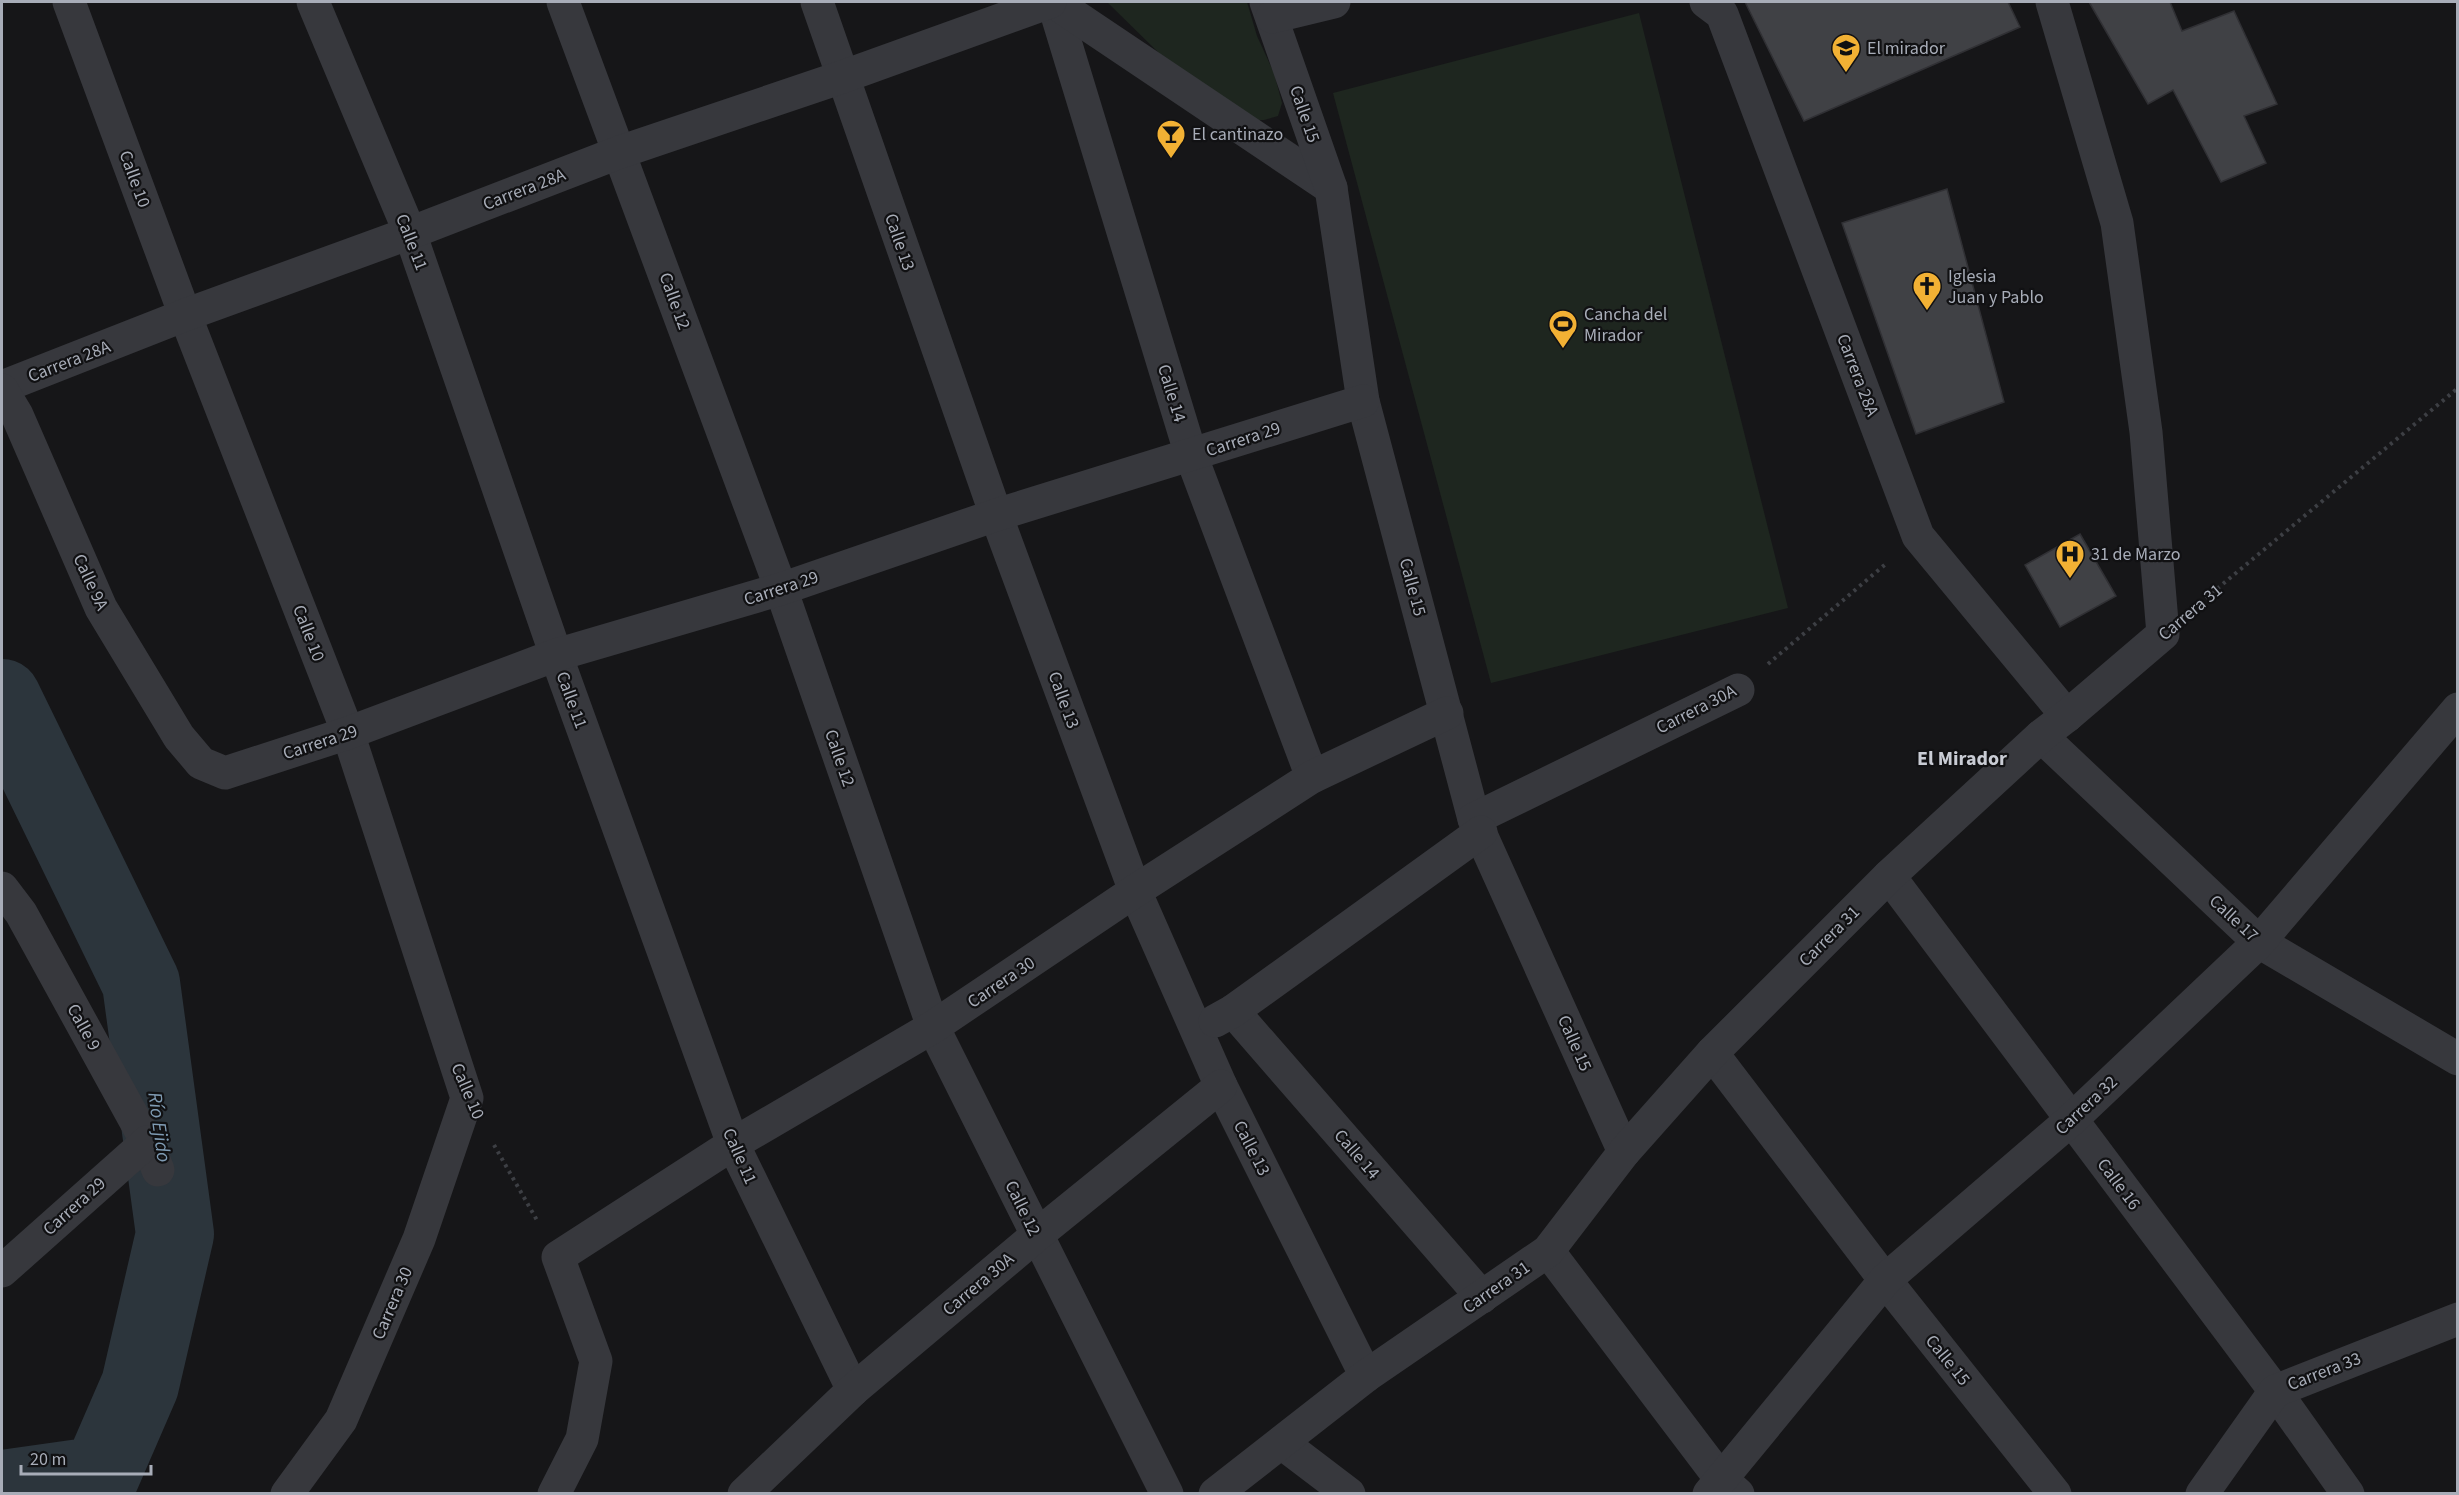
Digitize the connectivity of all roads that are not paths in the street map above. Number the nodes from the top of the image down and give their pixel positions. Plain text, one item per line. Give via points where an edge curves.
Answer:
1 (69, 2) edge
2 (313, 2) edge
3 (563, 2) edge
4 (817, 2) edge
5 (1052, 2) edge
6 (1334, 2) edge
7 (1706, 2) edge
8 (2052, 2) edge
9 (1269, 9) edge
10 (842, 77) junction
11 (620, 152) junction
12 (1330, 188) junction
13 (410, 234) junction
14 (185, 315) junction
15 (2, 388) edge
16 (1363, 401) junction
17 (1191, 455) junction
18 (996, 515) junction
19 (781, 589) junction
20 (556, 655) junction
21 (1738, 690) road end
22 (2457, 709) edge
23 (1447, 714) junction
24 (2067, 716) junction
25 (348, 734) junction
26 (2041, 736) junction
27 (201, 763) joint
28 (1312, 777) junction
29 (1477, 825) junction
30 (1889, 876) junction
31 (1135, 891) junction
32 (8, 911) edge
33 (2259, 942) junction
34 (1233, 1011) junction
35 (933, 1028) junction
36 (1198, 1031) junction
37 (1712, 1053) junction
38 (2457, 1059) edge
39 (1221, 1086) junction
40 (467, 1098) joint
41 (2071, 1120) junction
42 (733, 1144) junction
43 (1624, 1152) junction
44 (152, 1156) joint
45 (1036, 1235) junction
46 (1548, 1251) junction
47 (2, 1271) edge
48 (1885, 1280) junction
49 (1482, 1297) junction
50 (2457, 1319) edge
51 (1366, 1376) junction
52 (853, 1390) junction
53 (2275, 1391) junction
54 (1282, 1443) junction
55 (1722, 1488) edge
56 (287, 1494) edge
57 (554, 1494) edge
58 (744, 1494) edge
59 (1167, 1494) edge
60 (1215, 1494) edge
61 (1349, 1494) edge
62 (2055, 1494) edge
63 (2202, 1494) edge
64 (2348, 1494) edge

1 - 14 street, Calle 10
2 - 13 street, Calle 11
3 - 11 street, Calle 12
4 - 10 street, Calle 13
5 - 10 street, Carrera 28A
5 - 12 street
5 - 17 street, Calle 14
6 - 9 street
7 - 24 street, Carrera 28A via 1722,14 1918,536
8 - 24 street, Carrera 31 via 2117,223 2146,432 2163,634
9 - 12 street, Calle 15
10 - 11 street, Carrera 28A
10 - 18 street, Calle 13
11 - 13 street, Carrera 28A
11 - 19 street, Calle 12
12 - 16 street, Calle 15
13 - 14 street, Carrera 28A
13 - 20 street, Calle 11
14 - 15 street, Carrera 28A
14 - 25 street, Calle 10
15 - 27 street, Calle 9A via 101,608 179,736
16 - 17 street, Carrera 29
16 - 23 street, Calle 15
17 - 18 street, Carrera 29
17 - 28 street, Calle 14
18 - 19 street, Carrera 29
18 - 31 street, Calle 13
19 - 20 street, Carrera 29
19 - 35 street, Calle 12
20 - 25 street, Carrera 29
20 - 42 street, Calle 11
21 - 29 street, Carrera 30A
22 - 33 street, Carrera 32
23 - 28 street, Carrera 30
23 - 29 street, Calle 15
24 - 26 street, Carrera 31
25 - 27 street, Carrera 29 via 225,772
25 - 40 street, Calle 10
26 - 30 street, Carrera 31
26 - 33 street, Calle 17
28 - 31 street, Carrera 30
29 - 34 street, Carrera 30A
29 - 43 street, Calle 15
30 - 37 street, Carrera 31
30 - 41 street, Calle 16
31 - 35 street, Carrera 30
31 - 36 street, Calle 13
32 - 44 street, Calle 9
33 - 38 street, Calle 17
33 - 41 street, Carrera 32
34 - 36 street, Carrera 30A
34 - 49 street, Calle 14
35 - 42 street, Carrera 30
35 - 45 street, Calle 12
36 - 39 street, Calle 13
37 - 43 street, Carrera 31
37 - 48 street, Calle 15
39 - 45 street, Carrera 30A
39 - 51 street, Calle 13
40 - 56 street, Carrera 30 via 419,1239 341,1420
41 - 48 street, Carrera 32
41 - 53 street, Calle 16
42 - 52 street, Calle 11
42 - 57 street, Carrera 30 via 558,1257 596,1361 582,1439
43 - 46 street, Carrera 31
44 - 47 street, Carrera 29
45 - 52 street, Carrera 30A
45 - 59 street, Calle 12
46 - 49 street, Carrera 31
46 - 55 street
48 - 55 street, Carrera 32
48 - 62 street, Calle 15
49 - 51 street, Carrera 31
50 - 53 street, Carrera 33
51 - 54 street, Carrera 31
52 - 58 street, Carrera 30A
53 - 63 street, Carrera 33
53 - 64 street, Calle 16
54 - 60 street, Carrera 31
54 - 61 street

